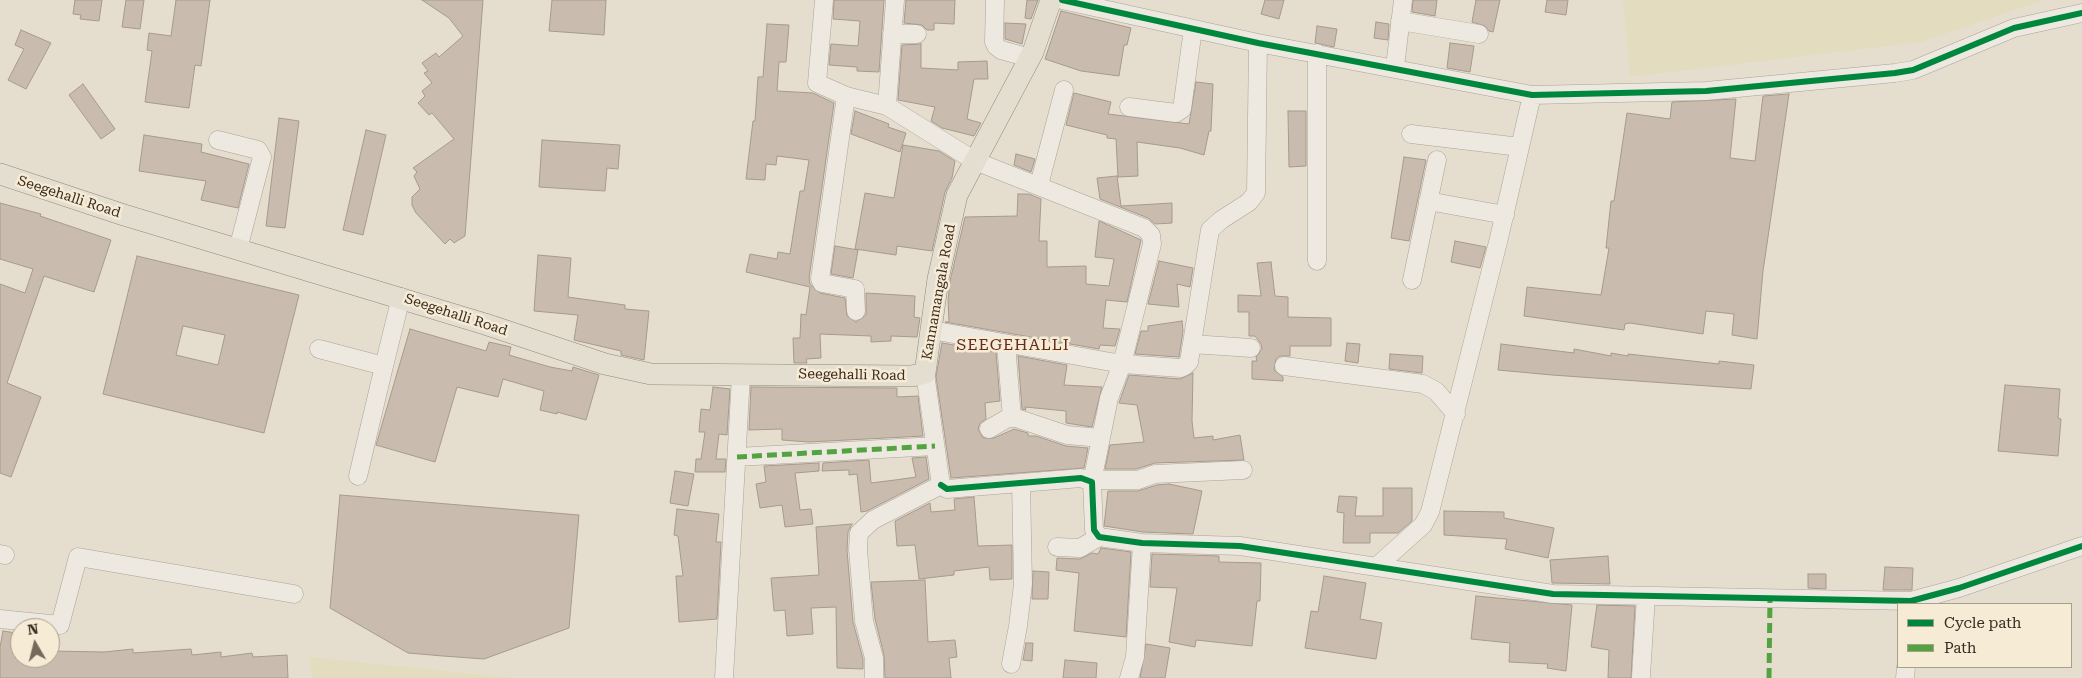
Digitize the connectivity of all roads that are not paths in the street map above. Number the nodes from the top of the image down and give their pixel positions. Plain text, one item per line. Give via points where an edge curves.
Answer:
1 (824, 0) edge
2 (896, 0) edge
3 (995, 0) edge
4 (1051, 0) edge
5 (1062, 0) edge
6 (1403, 0) edge
7 (2082, 13) edge
8 (1400, 21) junction
9 (1193, 29) junction
10 (892, 34) junction
11 (917, 34) dead end
12 (1479, 34) dead end
13 (1258, 43) junction
14 (1317, 54) junction
15 (1030, 58) junction
16 (1395, 68) junction
17 (1064, 90) dead end
18 (1532, 94) junction
19 (846, 96) junction
20 (887, 106) junction
21 (1129, 107) dead end
22 (1410, 134) dead end
23 (218, 140) dead end
24 (1520, 147) junction
25 (1437, 160) dead end
26 (975, 161) junction
27 (0, 174) edge
28 (1039, 185) junction
29 (1428, 201) junction
30 (1505, 215) junction
31 (238, 249) junction
32 (1317, 261) dead end
33 (1412, 280) dead end
34 (401, 297) junction
35 (856, 311) dead end
36 (931, 330) junction
37 (1006, 344) junction
38 (1192, 344) junction
39 (1251, 348) dead end
40 (319, 349) dead end
41 (1122, 364) junction
42 (384, 366) junction
43 (1284, 366) dead end
44 (925, 373) junction
45 (741, 375) junction
46 (1456, 414) junction
47 (1012, 418) junction
48 (989, 428) dead end
49 (1101, 438) junction
50 (935, 446) junction
51 (737, 456) junction
52 (1243, 470) dead end
53 (358, 476) dead end
54 (1092, 481) junction
55 (1021, 483) junction
56 (941, 485) junction
57 (1099, 537) junction
58 (1142, 544) junction
59 (2082, 546) edge
60 (1058, 547) dead end
61 (1376, 567) junction
62 (294, 594) dead end
63 (1646, 596) junction
64 (1910, 603) edge
65 (0, 619) edge
66 (1011, 664) dead end
67 (1640, 676) dead end
68 (724, 678) edge
69 (874, 678) edge
70 (1129, 678) edge

1 - 19 street via 817,83
2 - 10 street
3 - 15 street via 996,46
4 - 15 main road, Kannamangala Road
5 - 9 street
6 - 8 street
7 - 18 street via 2014,28 1913,70 1895,73 1706,91
8 - 12 street
8 - 16 street
9 - 13 street
9 - 21 street via 1182,109 1176,113
10 - 11 street
10 - 20 street
13 - 14 street
13 - 38 street via 1256,193 1249,202 1210,230
14 - 16 street
14 - 32 street
15 - 26 main road, Kannamangala Road
16 - 18 street
17 - 28 street
18 - 24 street
19 - 20 street
19 - 35 street via 820,279 822,283 855,289
20 - 26 street
22 - 24 street
23 - 31 street via 258,150 262,157
24 - 30 street
25 - 29 street
26 - 28 street
26 - 36 main road, Kannamangala Road via 957,195 938,279
27 - 31 main road, Seegehalli Road
28 - 41 street via 1144,228 1151,235 1152,244
29 - 30 street
29 - 33 street
30 - 46 street
31 - 34 main road, Seegehalli Road
34 - 42 street
34 - 45 main road, Seegehalli Road via 605,364 652,374
36 - 37 street
36 - 44 main road, Kannamangala Road
37 - 41 street
37 - 47 street
38 - 39 street
38 - 41 street via 1189,362 1182,368
40 - 42 street
41 - 49 street via 1109,398
42 - 53 street
43 - 46 street via 1423,384 1436,391
44 - 45 main road, Seegehalli Road via 912,376
44 - 50 street, Kannamangala Road
45 - 51 street
46 - 61 street via 1430,512 1423,525
47 - 48 street
47 - 49 street via 1067,435
49 - 54 street
50 - 51 street
50 - 56 street, Kannamangala Road
51 - 68 street
52 - 54 street
54 - 55 street via 1080,478
54 - 57 street via 1094,530
55 - 56 street via 947,489
55 - 66 street via 1022,584
56 - 69 street via 872,520 859,533 864,621 874,658
57 - 58 street
57 - 60 street via 1080,548
58 - 61 street via 1240,546
58 - 70 street via 1135,657
59 - 64 street
61 - 63 street via 1553,594
62 - 65 street via 78,558 60,625
63 - 64 street
63 - 67 street

